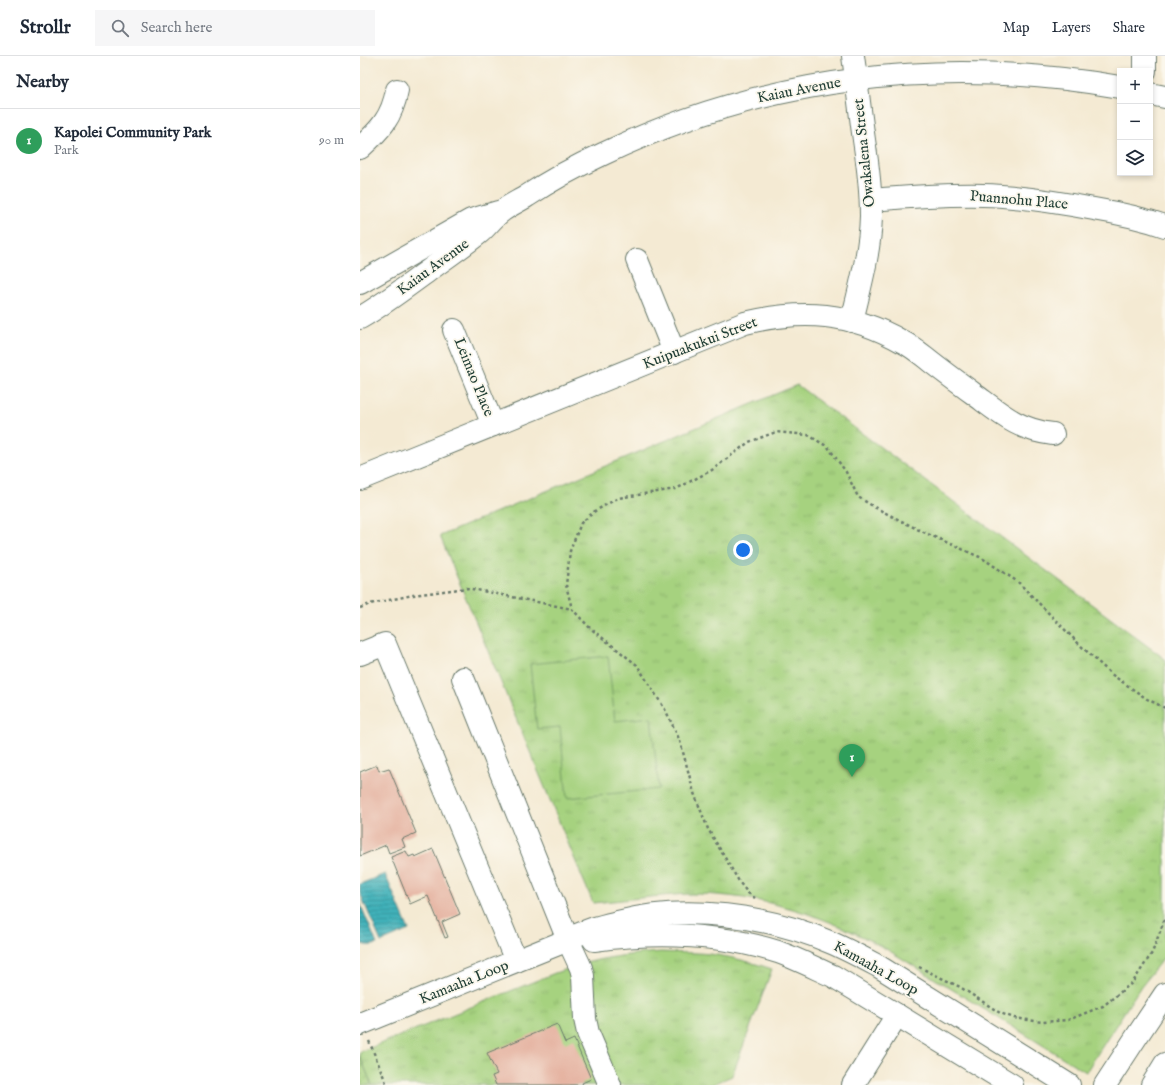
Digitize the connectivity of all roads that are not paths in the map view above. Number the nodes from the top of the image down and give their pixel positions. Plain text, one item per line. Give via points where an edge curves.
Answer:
1 (853, 56) edge
2 (1145, 56) edge
3 (1145, 68) edge
4 (856, 79) junction
5 (1117, 87) edge
6 (397, 90) dead end
7 (1153, 95) edge
8 (1165, 97) edge
9 (360, 148) edge
10 (871, 200) junction
11 (501, 212) junction
12 (1165, 226) edge
13 (637, 260) dead end
14 (360, 283) edge
15 (360, 318) edge
16 (852, 321) junction
17 (454, 330) dead end
18 (674, 352) junction
19 (493, 425) junction
20 (1054, 434) dead end
21 (360, 479) edge
22 (360, 654) edge
23 (463, 678) dead end
24 (568, 940) junction
25 (516, 961) junction
26 (1165, 994) edge
27 (897, 1015) junction
28 (361, 1024) edge
29 (1165, 1064) edge
30 (610, 1085) edge
31 (853, 1085) edge
32 (1012, 1085) edge
33 (1069, 1085) edge
34 (1106, 1085) edge
35 (1152, 1085) edge

1 - 4 street, Owakalena Street
2 - 3 street
4 - 5 street, Kaiau Avenue via 908,73 1001,73 1045,76
4 - 10 street, Owakalena Street
4 - 11 street, Kaiau Avenue via 764,96 671,125 582,164
6 - 9 street via 393,108 385,123
7 - 8 street
10 - 12 street, Puannohu Place via 955,195 1013,196 1118,213
10 - 16 street, Owakalena Street via 869,241
11 - 14 street, Kaiau Avenue via 471,220
11 - 15 street, Kaiau Avenue via 479,233
13 - 18 street
16 - 18 street, Kuipuakukui Street via 807,314 765,318 745,323
16 - 20 street, Kuipuakukui Street via 903,342 1009,420 1030,430
17 - 19 street, Leimao Place
18 - 19 street, Kuipuakukui Street
19 - 21 street, Kuipuakukui Street
22 - 25 street via 385,644
23 - 24 street
24 - 25 street, Kamaaha Loop
24 - 27 street, Kamaaha Loop via 689,936 749,944 778,952 834,976
24 - 30 street via 583,976 588,1033
24 - 33 street, Kamaaha Loop via 580,933 609,924 662,915 724,916 788,927 831,942 878,966
25 - 28 street, Kamaaha Loop
26 - 34 street
27 - 31 street
27 - 32 street, Kamaaha Loop
29 - 35 street

